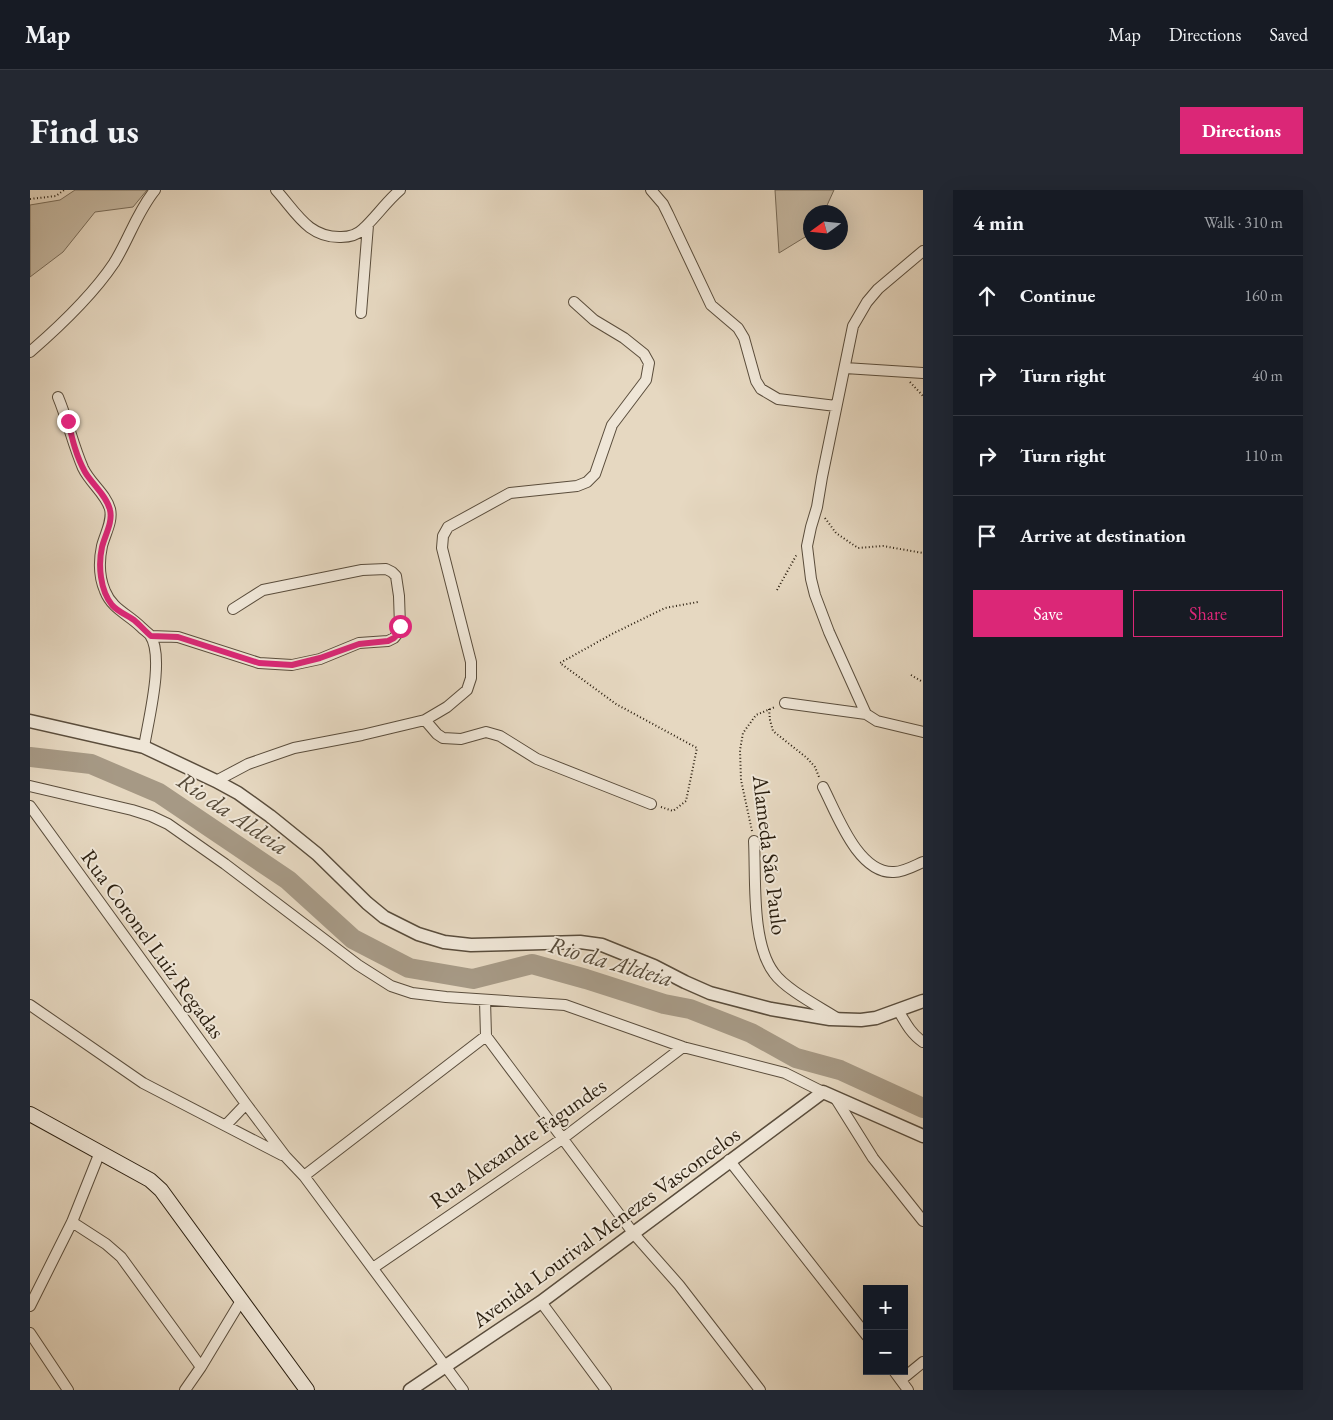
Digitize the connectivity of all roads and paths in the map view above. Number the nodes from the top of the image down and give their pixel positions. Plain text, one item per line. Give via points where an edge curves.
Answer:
1 (64, 190) edge
2 (155, 190) edge
3 (276, 190) edge
4 (400, 190) edge
5 (651, 190) edge
6 (30, 199) edge
7 (368, 225) junction
8 (923, 251) edge
9 (574, 302) dead end
10 (361, 313) dead end
11 (30, 352) edge
12 (845, 368) junction
13 (923, 373) edge
14 (58, 397) dead end
15 (836, 406) junction
16 (817, 508) junction
17 (801, 547) dead end
18 (923, 553) edge
19 (777, 590) dead end
20 (698, 602) dead end
21 (232, 608) dead end
22 (151, 636) junction
23 (911, 675) dead end
24 (923, 682) edge
25 (785, 703) joint
26 (769, 709) junction
27 (866, 714) junction
28 (425, 720) junction
29 (30, 721) edge
30 (923, 732) edge
31 (144, 747) junction
32 (216, 780) junction
33 (30, 786) edge
34 (823, 787) joint
35 (651, 804) joint
36 (30, 806) edge
37 (754, 841) joint
38 (923, 862) edge
39 (485, 1000) junction
40 (923, 1001) edge
41 (30, 1005) edge
42 (898, 1010) junction
43 (841, 1020) junction
44 (486, 1036) junction
45 (923, 1042) edge
46 (683, 1047) junction
47 (823, 1092) junction
48 (836, 1099) junction
49 (246, 1104) junction
50 (30, 1114) edge
51 (226, 1124) junction
52 (923, 1136) edge
53 (562, 1139) junction
54 (100, 1152) junction
55 (286, 1157) junction
56 (730, 1160) junction
57 (304, 1176) junction
58 (923, 1221) edge
59 (72, 1222) junction
60 (634, 1234) junction
61 (373, 1268) junction
62 (242, 1299) junction
63 (541, 1302) junction
64 (30, 1306) edge
65 (863, 1331) edge
66 (30, 1333) edge
67 (923, 1362) edge
68 (201, 1367) junction
69 (446, 1367) junction
70 (908, 1370) edge
71 (898, 1375) edge
72 (68, 1390) edge
73 (186, 1390) edge
74 (307, 1390) edge
75 (410, 1390) edge
76 (463, 1390) edge
77 (606, 1390) edge
78 (760, 1390) edge
79 (908, 1390) edge

1 - 6 path via 56,196
2 - 11 street via 114,263 63,321
3 - 7 street via 316,233 348,237
4 - 7 street
5 - 15 street via 663,204 710,305 738,328 744,338 761,389 778,398
7 - 10 street
8 - 12 street via 894,274 867,302 853,326
9 - 28 street via 594,320 644,354 648,363 646,380 612,425 595,474 587,482 577,486 510,492 448,527 442,536 442,548 470,654 471,678 468,690
12 - 13 street
12 - 15 street
14 - 22 street via 84,470 106,499 110,510 100,558 105,590 112,605
15 - 16 street
16 - 18 path via 836,533 858,548 883,546
16 - 27 street via 807,546 811,579 829,632
17 - 19 path
20 - 35 path via 665,608 560,662 616,704 697,748 686,801 673,810
21 - 22 street via 263,590 362,570 386,569 396,576 400,626 398,634 388,641 359,644 292,665 259,663 178,637
22 - 31 street via 156,672
23 - 24 path
25 - 26 path, Alameda São Paulo
25 - 27 street
26 - 34 path via 774,731 815,767
26 - 37 path, Alameda São Paulo via 756,715 743,733 740,750 741,780
27 - 30 street
28 - 32 street via 294,748 248,764
28 - 35 street via 443,738 461,739 486,732 500,736 537,759
29 - 31 street
31 - 32 street
32 - 43 street via 270,816 317,854 384,917 418,934 444,942 472,945 580,942 602,945 724,997 771,1009
33 - 39 street via 132,810 168,824 391,986 428,995
34 - 38 street via 846,832 873,867 893,872
36 - 49 street, Rua Coronel Luiz Regadas
37 - 43 street, Alameda São Paulo via 759,931 766,957 784,984
39 - 44 street
39 - 46 street via 565,1005
40 - 42 street
41 - 51 street, Rua Coronel Luiz Regadas via 143,1083
42 - 43 street via 876,1018
42 - 45 street via 910,1030
44 - 53 street
44 - 57 street
46 - 47 street via 785,1073
46 - 53 street, Rua Alexandre Fagundes
47 - 48 street
47 - 56 street, Avenida Lourival Menezes Vasconcelos
48 - 52 street
48 - 58 street via 873,1158
49 - 51 street
49 - 55 street, Rua Coronel Luiz Regadas
50 - 54 main road
51 - 55 street, Rua Coronel Luiz Regadas
53 - 60 street
53 - 61 street, Rua Alexandre Fagundes
54 - 59 street
54 - 62 main road via 150,1180 161,1190
55 - 57 street, Rua Coronel Luiz Regadas
56 - 60 street, Avenida Lourival Menezes Vasconcelos
56 - 65 street
57 - 61 street, Rua Coronel Luiz Regadas
59 - 64 street
59 - 68 street via 121,1258
60 - 63 street, Avenida Lourival Menezes Vasconcelos
60 - 78 street via 679,1285
61 - 69 street, Rua Coronel Luiz Regadas
62 - 68 street
62 - 74 main road
63 - 69 street, Avenida Lourival Menezes Vasconcelos
63 - 77 street
66 - 72 street
67 - 70 street
68 - 73 street
69 - 75 street, Avenida Lourival Menezes Vasconcelos
69 - 76 street, Rua Coronel Luiz Regadas
71 - 79 street

